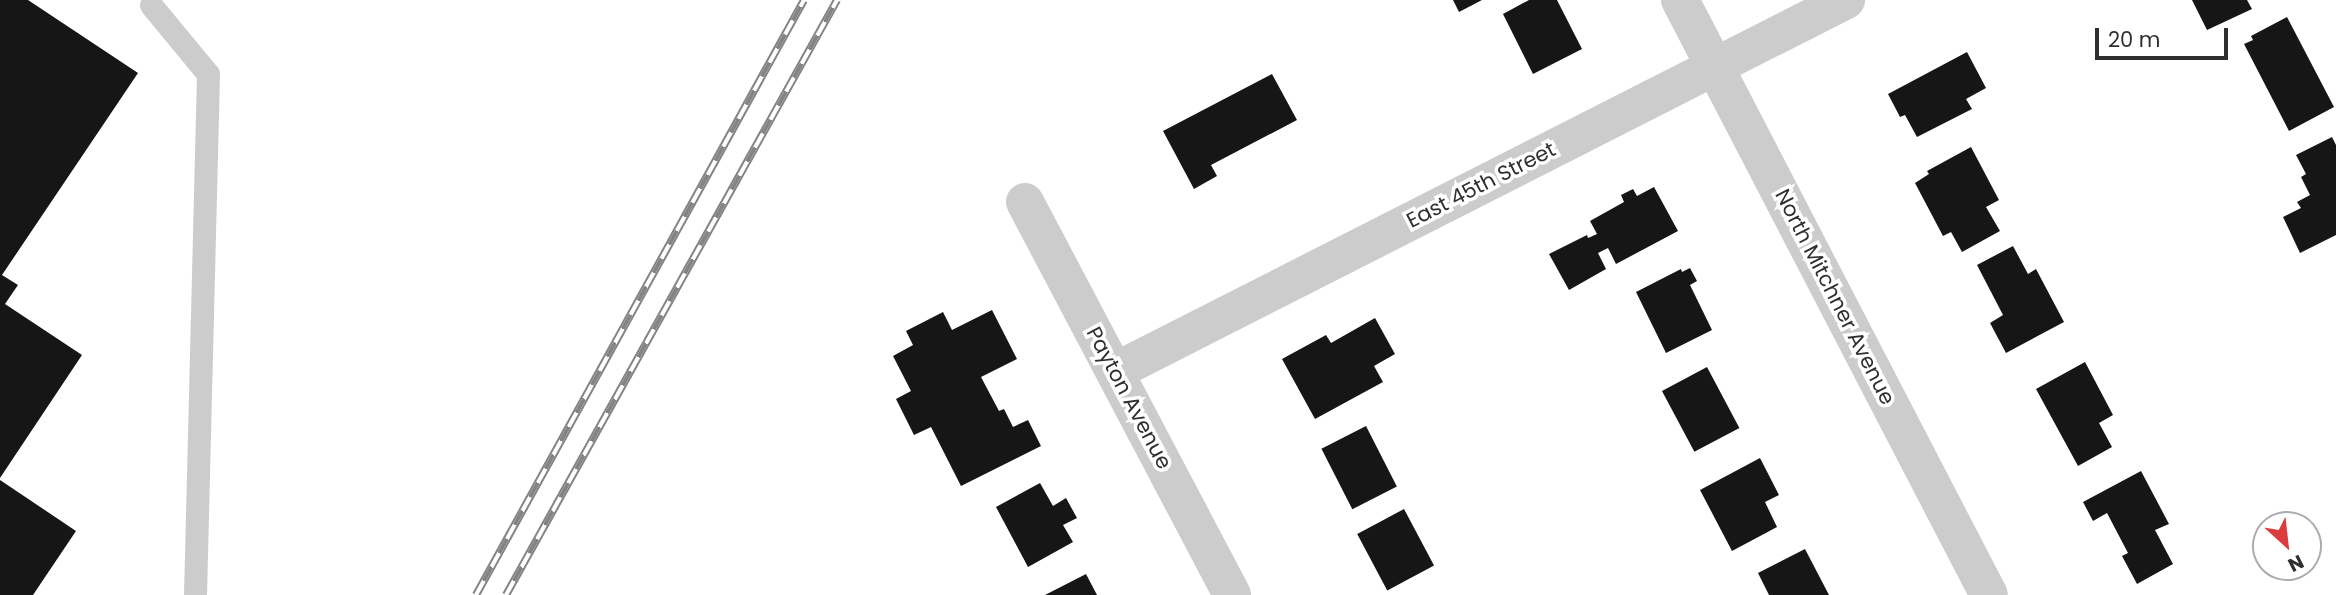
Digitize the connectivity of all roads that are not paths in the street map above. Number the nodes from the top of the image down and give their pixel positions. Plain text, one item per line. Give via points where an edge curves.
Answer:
1 (1680, 0) edge
2 (1846, 0) edge
3 (152, 5) dead end
4 (1715, 66) junction
5 (1025, 201) dead end
6 (1116, 371) junction
7 (195, 595) edge
8 (1232, 595) edge
9 (1989, 595) edge

1 - 4 street, North Mitchner Avenue
2 - 4 street, East 45th Street
3 - 7 lane via 208,74
4 - 6 street, East 45th Street
4 - 9 street, North Mitchner Avenue
5 - 6 street, Payton Avenue
6 - 8 street, Payton Avenue

